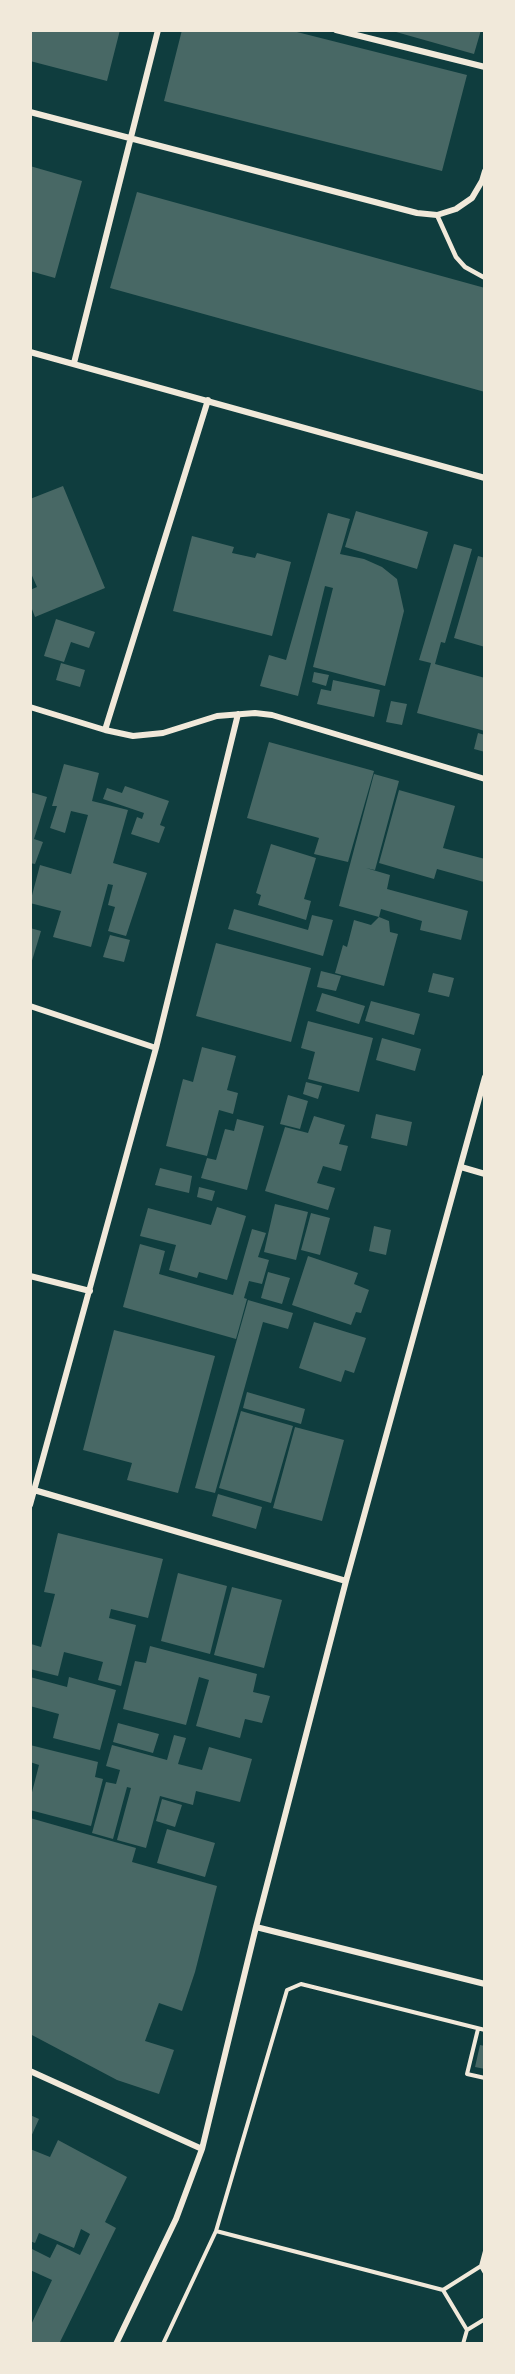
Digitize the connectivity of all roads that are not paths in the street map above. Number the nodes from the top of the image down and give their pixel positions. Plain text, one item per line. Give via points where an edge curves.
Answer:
1 (158, 30) edge
2 (336, 30) edge
3 (485, 67) edge
4 (30, 112) edge
5 (130, 137) junction
6 (485, 171) edge
7 (437, 215) junction
8 (485, 278) edge
9 (30, 352) edge
10 (74, 363) junction
11 (208, 400) junction
12 (485, 478) edge
13 (30, 707) edge
14 (238, 714) junction
15 (105, 730) junction
16 (485, 779) edge
17 (30, 1006) edge
18 (156, 1048) junction
19 (485, 1077) edge
20 (461, 1167) junction
21 (485, 1174) edge
22 (30, 1276) edge
23 (90, 1291) junction
24 (34, 1490) junction
25 (30, 1505) edge
26 (346, 1581) junction
27 (256, 1927) junction
28 (485, 1984) edge
29 (30, 2071) edge
30 (202, 2150) junction
31 (116, 2344) edge

1 - 5 street
2 - 3 street
4 - 5 street
5 - 7 street
5 - 10 street
6 - 7 street via 472,198 456,210
7 - 8 lane via 456,257
9 - 10 street
10 - 11 street
11 - 12 street
11 - 15 street
13 - 15 street
14 - 15 street via 197,720 147,735
14 - 16 street via 288,718
14 - 18 street
17 - 18 street
18 - 23 street
19 - 20 street
20 - 21 street
20 - 26 street
22 - 23 street
23 - 24 street
24 - 25 street
24 - 26 street
26 - 27 street
27 - 28 street
27 - 30 street
29 - 30 street
30 - 31 street via 177,2219

